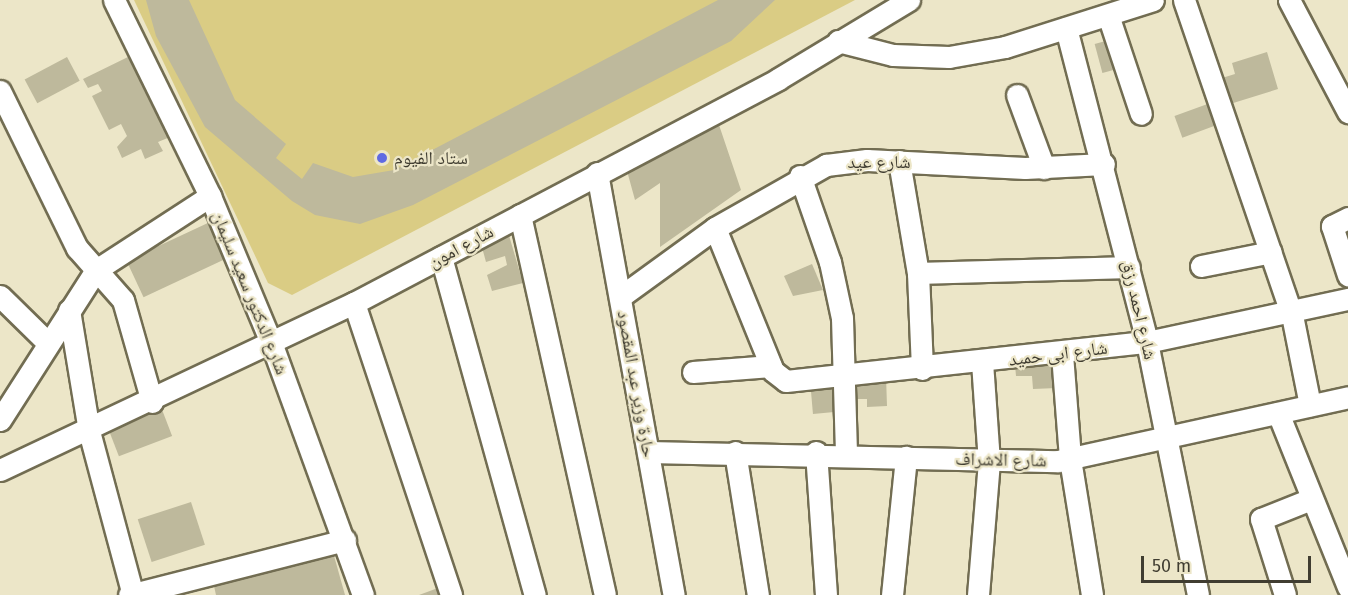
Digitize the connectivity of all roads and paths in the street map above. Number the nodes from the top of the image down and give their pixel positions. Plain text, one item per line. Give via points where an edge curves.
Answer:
1 (114, 0) edge
2 (909, 0) edge
3 (1184, 0) edge
4 (1289, 0) edge
5 (1147, 1) edge
6 (1108, 15) junction
7 (1066, 28) junction
8 (838, 41) junction
9 (0, 91) edge
10 (1017, 95) dead end
11 (1348, 112) edge
12 (1141, 114) dead end
13 (899, 161) junction
14 (1104, 164) junction
15 (1044, 168) junction
16 (597, 173) junction
17 (800, 176) junction
18 (210, 196) junction
19 (520, 215) junction
20 (1348, 218) edge
21 (715, 228) junction
22 (1271, 252) junction
23 (441, 257) junction
24 (1201, 266) dead end
25 (1129, 267) junction
26 (96, 270) junction
27 (918, 273) junction
28 (1348, 275) edge
29 (0, 296) edge
30 (620, 297) junction
31 (1348, 299) edge
32 (354, 303) junction
33 (69, 310) junction
34 (1292, 315) junction
35 (47, 342) junction
36 (1147, 342) junction
37 (272, 345) junction
38 (1062, 354) junction
39 (982, 363) junction
40 (771, 366) junction
41 (922, 369) junction
42 (693, 372) dead end
43 (846, 375) junction
44 (1348, 397) edge
45 (152, 402) junction
46 (1310, 405) junction
47 (1278, 413) junction
48 (0, 420) edge
49 (89, 431) junction
50 (1169, 437) junction
51 (648, 452) junction
52 (735, 452) junction
53 (816, 452) junction
54 (846, 453) junction
55 (906, 457) junction
56 (1070, 459) junction
57 (989, 462) junction
58 (1, 468) edge
59 (1311, 499) junction
60 (345, 540) junction
61 (1348, 587) edge
62 (132, 595) edge
63 (363, 595) edge
64 (451, 595) edge
65 (535, 595) edge
66 (605, 595) edge
67 (674, 595) edge
68 (758, 595) edge
69 (826, 595) edge
70 (892, 595) edge
71 (978, 595) edge
72 (1092, 595) edge
73 (1198, 595) edge
74 (1285, 595) edge

1 - 18 street, شارع الدكتور سعيد سليمان
2 - 8 street, شارع امون
3 - 22 street
4 - 11 street
5 - 6 street
6 - 7 street
6 - 12 street
7 - 8 street via 950,57 893,55
7 - 14 street, شارع احمد رزق
8 - 16 street, شارع امون via 778,79
9 - 26 street via 77,248
10 - 15 street
13 - 15 street, شارع عيد
13 - 17 street, شارع عيد via 839,162
13 - 27 street
14 - 15 street, شارع عيد
14 - 25 street, شارع احمد رزق
16 - 19 street, شارع امون
16 - 30 street, حارة وزير عبد المقصود
17 - 21 street, شارع عيد
17 - 43 street via 837,290
18 - 26 street
18 - 37 street, شارع الدكتور سعيد سليمان
19 - 23 street, شارع امون
19 - 66 street
20 - 28 street via 1332,226
21 - 30 street, شارع عيد
21 - 40 street
22 - 24 street
22 - 34 street
23 - 32 street, شارع امون
23 - 65 street
25 - 27 street
25 - 36 street, شارع احمد رزق
26 - 33 street
26 - 45 street via 123,300
27 - 41 street
29 - 35 street
30 - 51 street, حارة وزير عبد المقصود
31 - 34 street, شارع ابى حميد
32 - 37 street, شارع امون
32 - 64 street
33 - 35 street
33 - 49 street
34 - 36 street, شارع ابى حميد
34 - 46 street
35 - 48 street
36 - 38 street, شارع ابى حميد
36 - 50 street, شارع احمد رزق
37 - 45 street, شارع امون
37 - 60 street, شارع الدكتور سعيد سليمان
38 - 39 street, شارع ابى حميد
38 - 56 street
39 - 41 street, شارع ابى حميد
39 - 57 street
40 - 42 street
40 - 43 street, شارع ابى حميد via 786,381
41 - 43 street, شارع ابى حميد
43 - 54 street
44 - 46 street, شارع الاشراف
45 - 49 street, شارع امون
46 - 47 street, شارع الاشراف
47 - 50 street, شارع الاشراف
47 - 59 street
49 - 58 street, شارع امون
49 - 62 street
50 - 56 street, شارع الاشراف
50 - 73 street, شارع احمد رزق
51 - 52 street, شارع الاشراف
51 - 67 street, حارة وزير عبد المقصود
52 - 53 street, شارع الاشراف
52 - 68 street
53 - 54 street, شارع الاشراف
53 - 69 street
54 - 55 street, شارع الاشراف
55 - 57 street, شارع الاشراف
55 - 70 street
56 - 57 street, شارع الاشراف
56 - 72 street
57 - 71 street
59 - 61 street
59 - 74 street via 1261,519
60 - 62 street
60 - 63 street, شارع الدكتور سعيد سليمان

